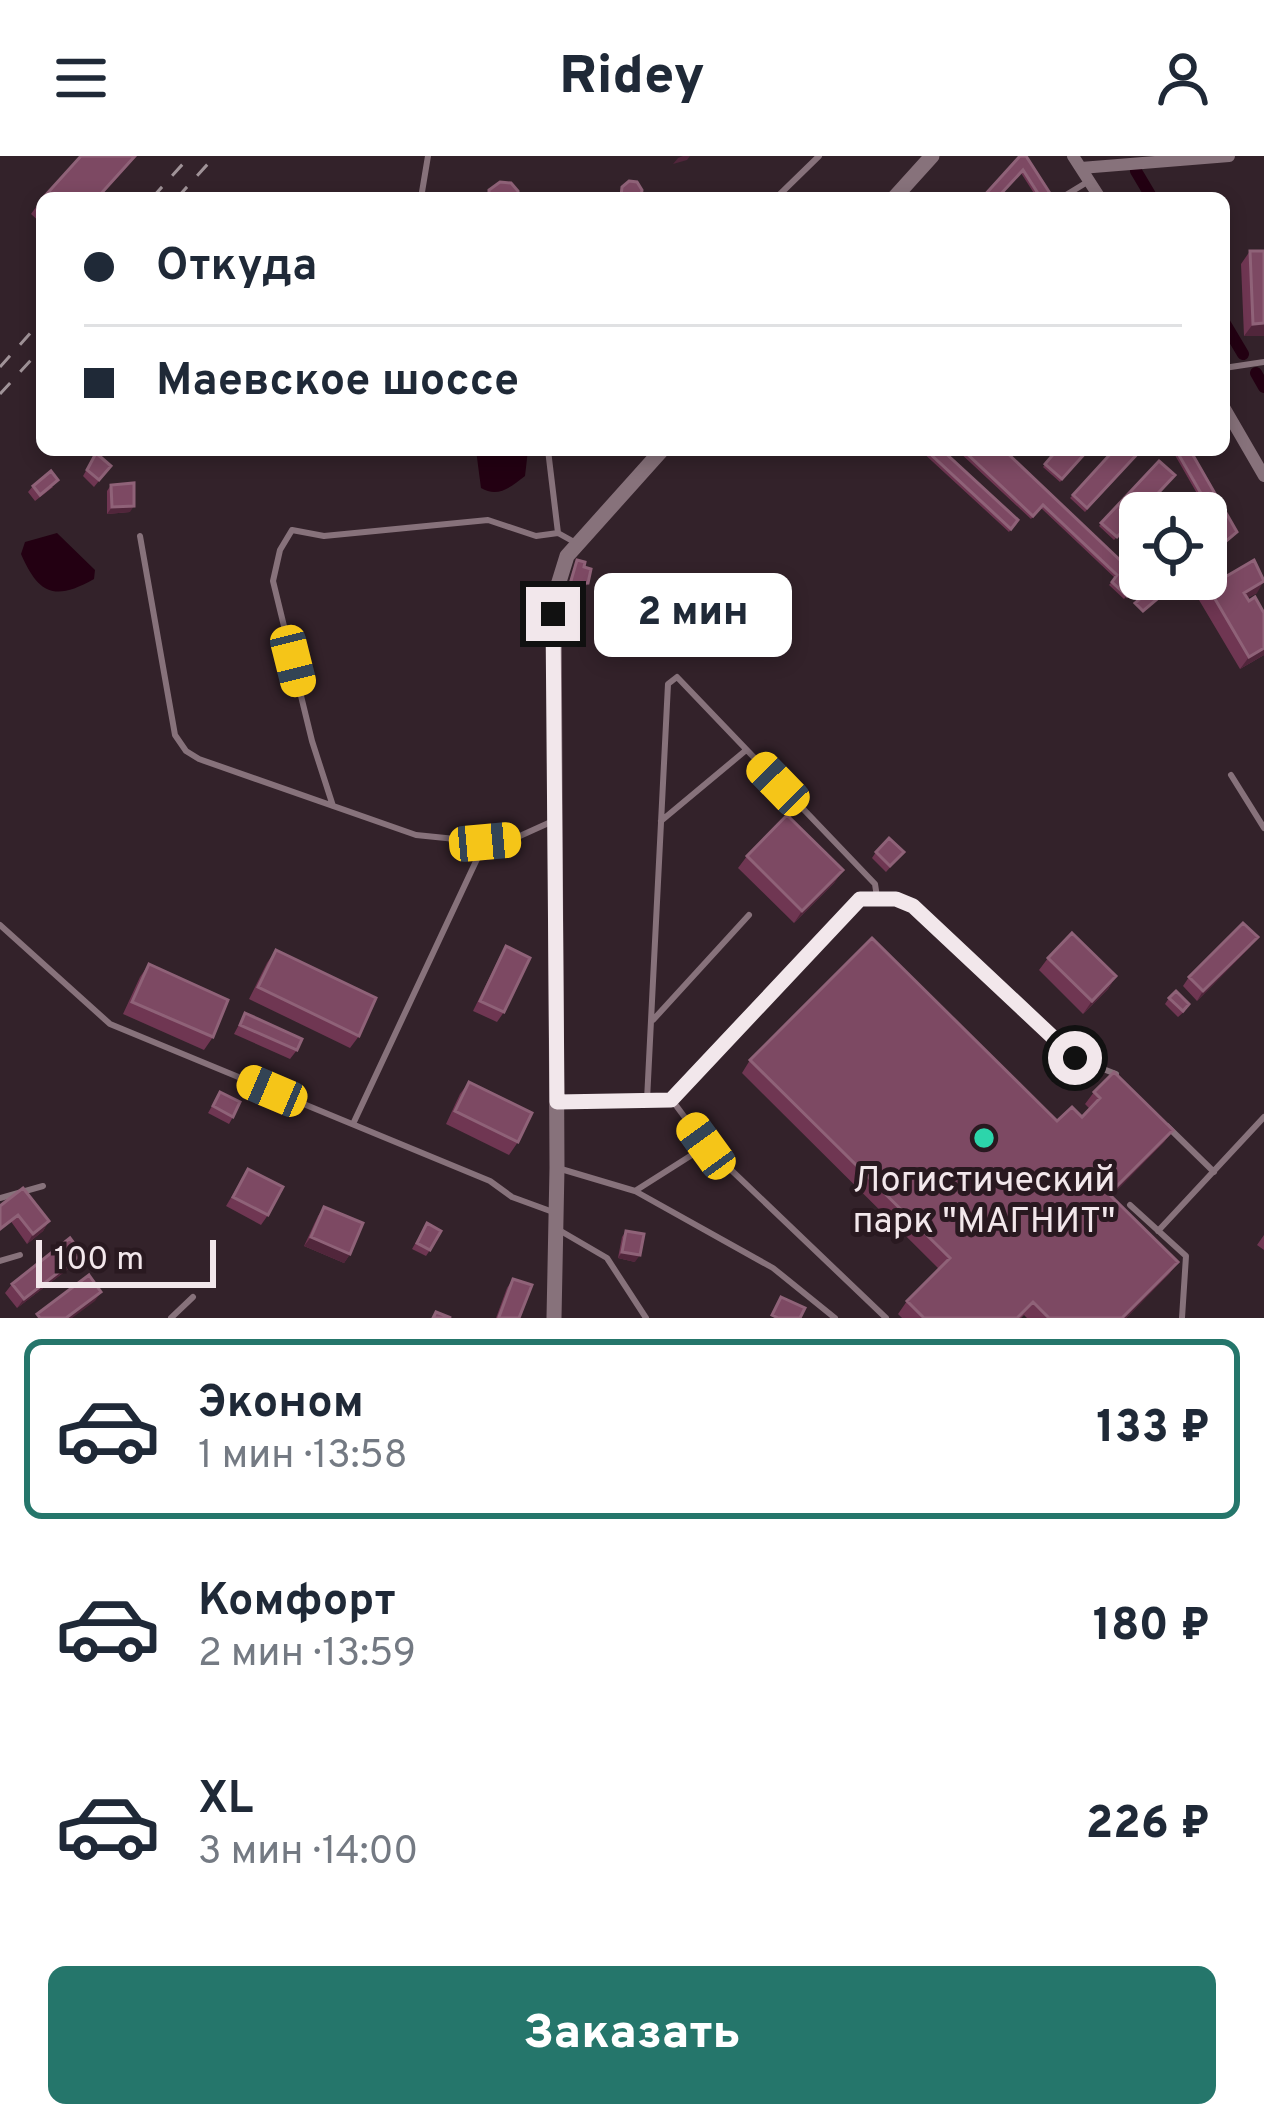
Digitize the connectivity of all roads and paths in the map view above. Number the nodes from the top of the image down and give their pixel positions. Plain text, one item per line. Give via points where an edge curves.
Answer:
1 (428, 156) edge
2 (819, 156) edge
3 (916, 156) edge
4 (932, 156) edge
5 (1229, 156) edge
6 (1144, 160) edge
7 (1081, 168) edge
8 (422, 192) edge
9 (782, 192) edge
10 (899, 192) edge
11 (1264, 362) edge
12 (1230, 367) edge
13 (1230, 417) edge
14 (549, 456) edge
15 (656, 456) edge
16 (1264, 476) edge
17 (558, 533) junction
18 (140, 536) dead end
19 (576, 543) junction
20 (746, 750) junction
21 (1231, 775) dead end
22 (333, 806) junction
23 (556, 819) junction
24 (661, 821) junction
25 (1264, 828) edge
26 (485, 842) junction
27 (877, 898) junction
28 (749, 915) dead end
29 (0, 925) edge
30 (650, 1022) junction
31 (1126, 1084) edge
32 (646, 1100) junction
33 (671, 1100) junction
34 (557, 1102) junction
35 (1155, 1114) edge
36 (1264, 1117) edge
37 (353, 1124) junction
38 (706, 1146) junction
39 (557, 1168) junction
40 (1214, 1172) junction
41 (43, 1186) dead end
42 (635, 1191) junction
43 (0, 1198) edge
44 (1130, 1205) dead end
45 (556, 1220) junction
46 (1158, 1231) junction
47 (20, 1255) dead end
48 (0, 1261) edge
49 (194, 1297) dead end
50 (171, 1318) edge
51 (554, 1318) edge
52 (646, 1318) edge
53 (835, 1318) edge
54 (886, 1318) edge
55 (1182, 1318) edge

1 - 8 lane
2 - 9 lane
3 - 10 lane
4 - 10 street
5 - 6 street
6 - 7 street
11 - 12 lane
13 - 16 street
14 - 17 lane
15 - 19 street
17 - 19 lane
17 - 22 lane via 536,536 488,520 324,536 292,530 273,581
18 - 22 lane via 175,736 186,751 232,772
19 - 23 street via 554,598
20 - 24 lane
20 - 24 lane via 677,677 668,684
20 - 27 lane via 875,884
21 - 25 lane
22 - 26 lane via 416,835
23 - 26 lane via 511,840
23 - 34 street
24 - 30 lane
26 - 37 lane
27 - 31 lane via 913,906 1075,1058
27 - 33 lane via 860,899
28 - 30 lane
29 - 37 lane via 110,1024
30 - 32 lane
32 - 33 lane
32 - 34 lane
33 - 38 lane
34 - 39 street
35 - 40 lane
36 - 40 lane
37 - 45 lane via 490,1181
38 - 42 lane
38 - 54 lane
39 - 42 lane
39 - 45 street
40 - 46 lane
41 - 43 lane
42 - 53 lane via 773,1268
44 - 46 lane
45 - 51 street
45 - 52 lane via 607,1258
46 - 55 lane via 1186,1256
47 - 48 lane
49 - 50 lane

